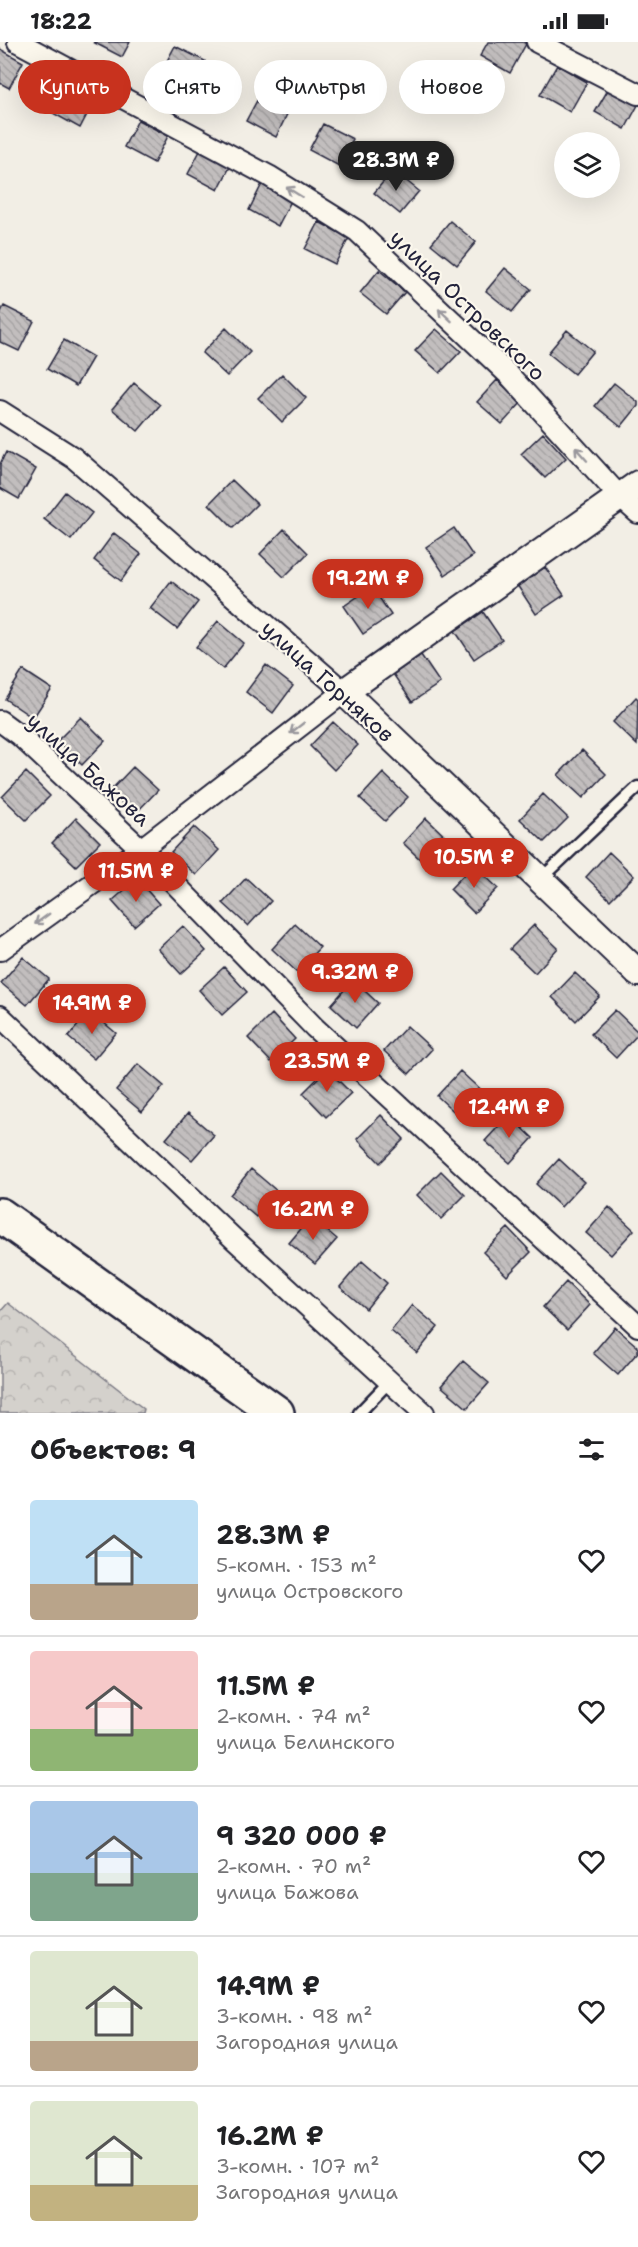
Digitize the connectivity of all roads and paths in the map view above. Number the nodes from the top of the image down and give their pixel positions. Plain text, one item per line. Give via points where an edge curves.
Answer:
1 (18, 42) edge
2 (537, 42) edge
3 (638, 94) edge
4 (0, 411) edge
5 (632, 498) edge
6 (344, 692) junction
7 (0, 722) edge
8 (638, 787) edge
9 (141, 849) junction
10 (540, 880) junction
11 (0, 950) edge
12 (638, 973) edge
13 (0, 1016) edge
14 (0, 1215) edge
15 (638, 1326) edge
16 (388, 1382) junction
17 (277, 1413) edge
18 (359, 1413) edge
19 (424, 1413) edge

5 -> 1 street, улица Островского via 357,231 269,176
2 - 3 street
4 - 6 street, улица Горняков via 74,458
5 - 6 street
6 -> 9 street
6 - 10 street, улица Горняков
7 - 9 street, улица Бажова via 19,735
8 - 10 lane
9 -> 11 street
9 - 15 street, улица Бажова via 315,1028
10 - 12 street, улица Горняков
13 - 16 street
14 - 17 highway
16 - 18 lane
16 - 19 street

